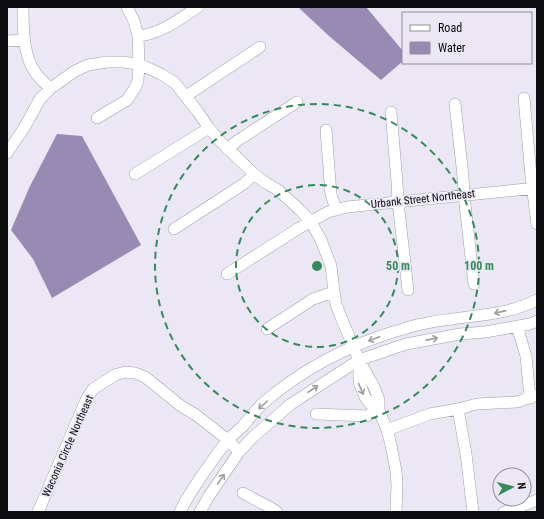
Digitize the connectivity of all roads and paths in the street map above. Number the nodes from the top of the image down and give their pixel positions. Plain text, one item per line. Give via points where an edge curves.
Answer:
1 (23, 7) edge
2 (127, 7) edge
3 (198, 7) edge
4 (138, 36) junction
5 (7, 40) edge
6 (24, 40) junction
7 (260, 47) dead end
8 (139, 64) junction
9 (51, 88) junction
10 (186, 96) junction
11 (524, 98) dead end
12 (297, 102) dead end
13 (456, 104) dead end
14 (391, 112) dead end
15 (97, 118) dead end
16 (209, 128) junction
17 (326, 130) dead end
18 (227, 149) junction
19 (8, 150) edge
20 (135, 174) dead end
21 (254, 174) junction
22 (535, 188) edge
23 (464, 195) junction
24 (398, 202) junction
25 (336, 210) junction
26 (311, 222) junction
27 (537, 224) edge
28 (174, 229) dead end
29 (227, 274) dead end
30 (474, 284) dead end
31 (408, 290) dead end
32 (334, 292) junction
33 (537, 300) edge
34 (537, 321) edge
35 (517, 326) junction
36 (267, 329) dead end
37 (354, 346) junction
38 (359, 360) junction
39 (534, 396) edge
40 (458, 409) junction
41 (379, 410) junction
42 (316, 414) dead end
43 (387, 430) junction
44 (228, 440) junction
45 (240, 452) junction
46 (242, 493) dead end
47 (537, 500) edge
48 (38, 512) edge
49 (180, 512) edge
50 (200, 512) edge
51 (277, 512) edge
52 (396, 512) edge
53 (473, 512) edge
54 (504, 512) edge

1 - 6 street
2 - 4 street
3 - 4 street via 167,27
4 - 8 street
5 - 6 street
6 - 9 street via 32,68
7 - 10 street
8 - 9 street via 107,62 88,65
8 - 10 street via 176,83
8 - 15 street via 138,82 127,100
9 - 19 street via 40,99
10 - 16 street
11 - 22 street via 531,176
12 - 18 street
13 - 23 street
14 - 24 street
16 - 18 street
16 - 20 street
17 - 25 street
18 - 21 street
21 - 26 street via 278,190
21 - 28 street via 245,183
22 - 23 street, Urbank Street Northeast
22 - 27 street
23 - 24 street, Urbank Street Northeast
23 - 30 street
24 - 25 street, Urbank Street Northeast
24 - 31 street
25 - 26 street, Urbank Street Northeast
26 - 29 street, Urbank Street Northeast
26 - 32 street via 331,266
32 - 36 street via 313,299
32 - 37 street via 340,316
33 -> 37 street via 497,313 421,324
34 - 35 street
38 -> 35 street via 406,344
35 - 39 street via 526,356 529,388
37 - 38 street
37 -> 44 street via 304,372 261,405
38 - 41 street via 359,382 365,397
45 -> 38 street via 253,437 291,404
39 - 40 street via 517,402 477,404
40 - 43 street via 430,414
40 - 53 street
41 - 42 street via 366,416
41 - 43 street
43 - 52 street via 396,471
44 - 45 street, Waconia Circle Northeast
44 - 48 street, Waconia Circle Northeast via 145,378 126,372 115,375 94,389 86,400
44 - 49 street via 190,493
50 -> 45 street
46 - 51 street
47 - 54 street

